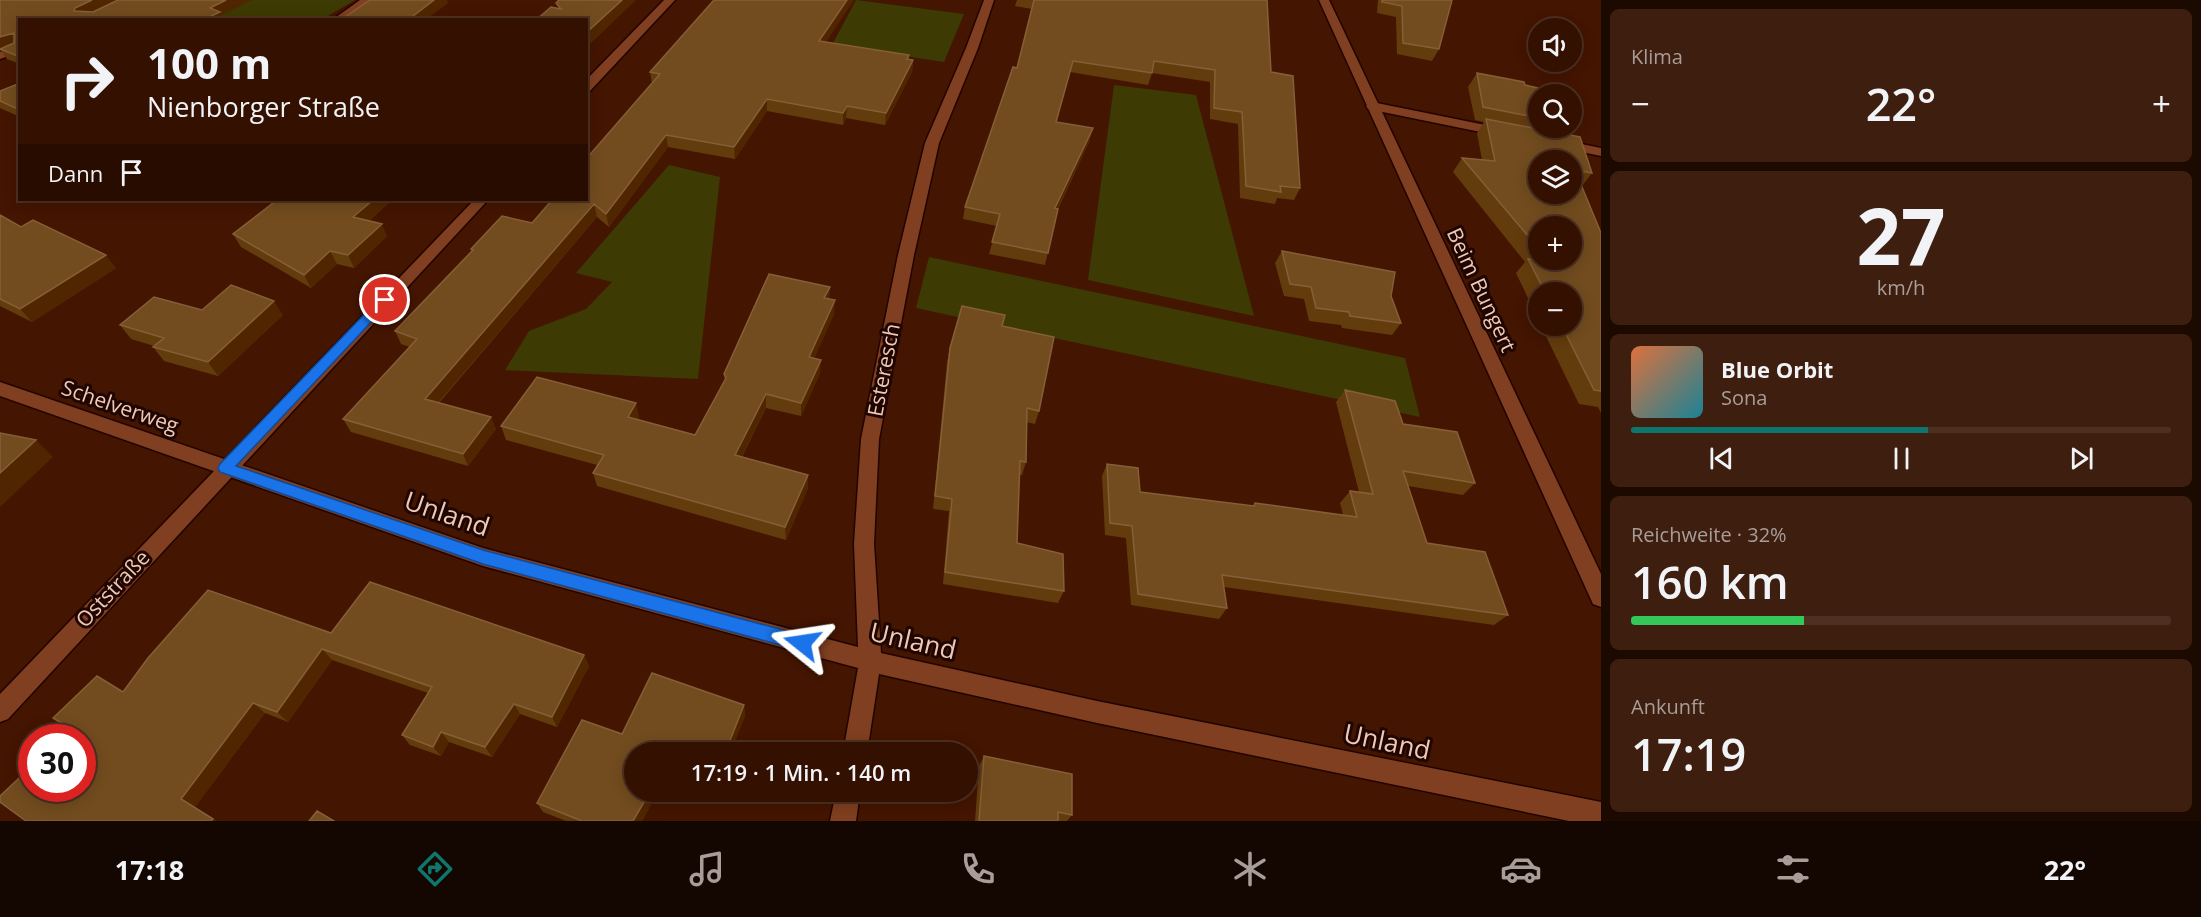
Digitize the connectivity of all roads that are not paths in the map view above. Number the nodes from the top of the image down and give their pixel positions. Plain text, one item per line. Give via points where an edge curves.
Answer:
1 (367, 0) edge
2 (670, 0) edge
3 (988, 0) edge
4 (1324, 0) edge
5 (340, 18) edge
6 (18, 49) edge
7 (0, 56) edge
8 (588, 86) edge
9 (1372, 106) junction
10 (1521, 136) edge
11 (1544, 141) edge
12 (1601, 152) edge
13 (480, 201) edge
14 (0, 389) edge
15 (226, 468) junction
16 (1601, 597) edge
17 (870, 661) junction
18 (0, 711) edge
19 (857, 742) edge
20 (846, 802) edge
21 (1601, 815) edge
22 (843, 821) edge

1 - 5 street
2 - 8 street
3 - 17 street, Esteresch via 932,143 870,439 864,544
4 - 9 street, Beim Bungert
6 - 7 street
9 - 10 street
9 - 16 street, Beim Bungert
11 - 12 street
13 - 15 street, Oststraße
14 - 15 street, Schelverweg
15 - 17 street, Unland via 483,557
15 - 18 street, Oststraße
17 - 19 street, Esteresch
17 - 21 street, Unland via 1097,712
20 - 22 street

